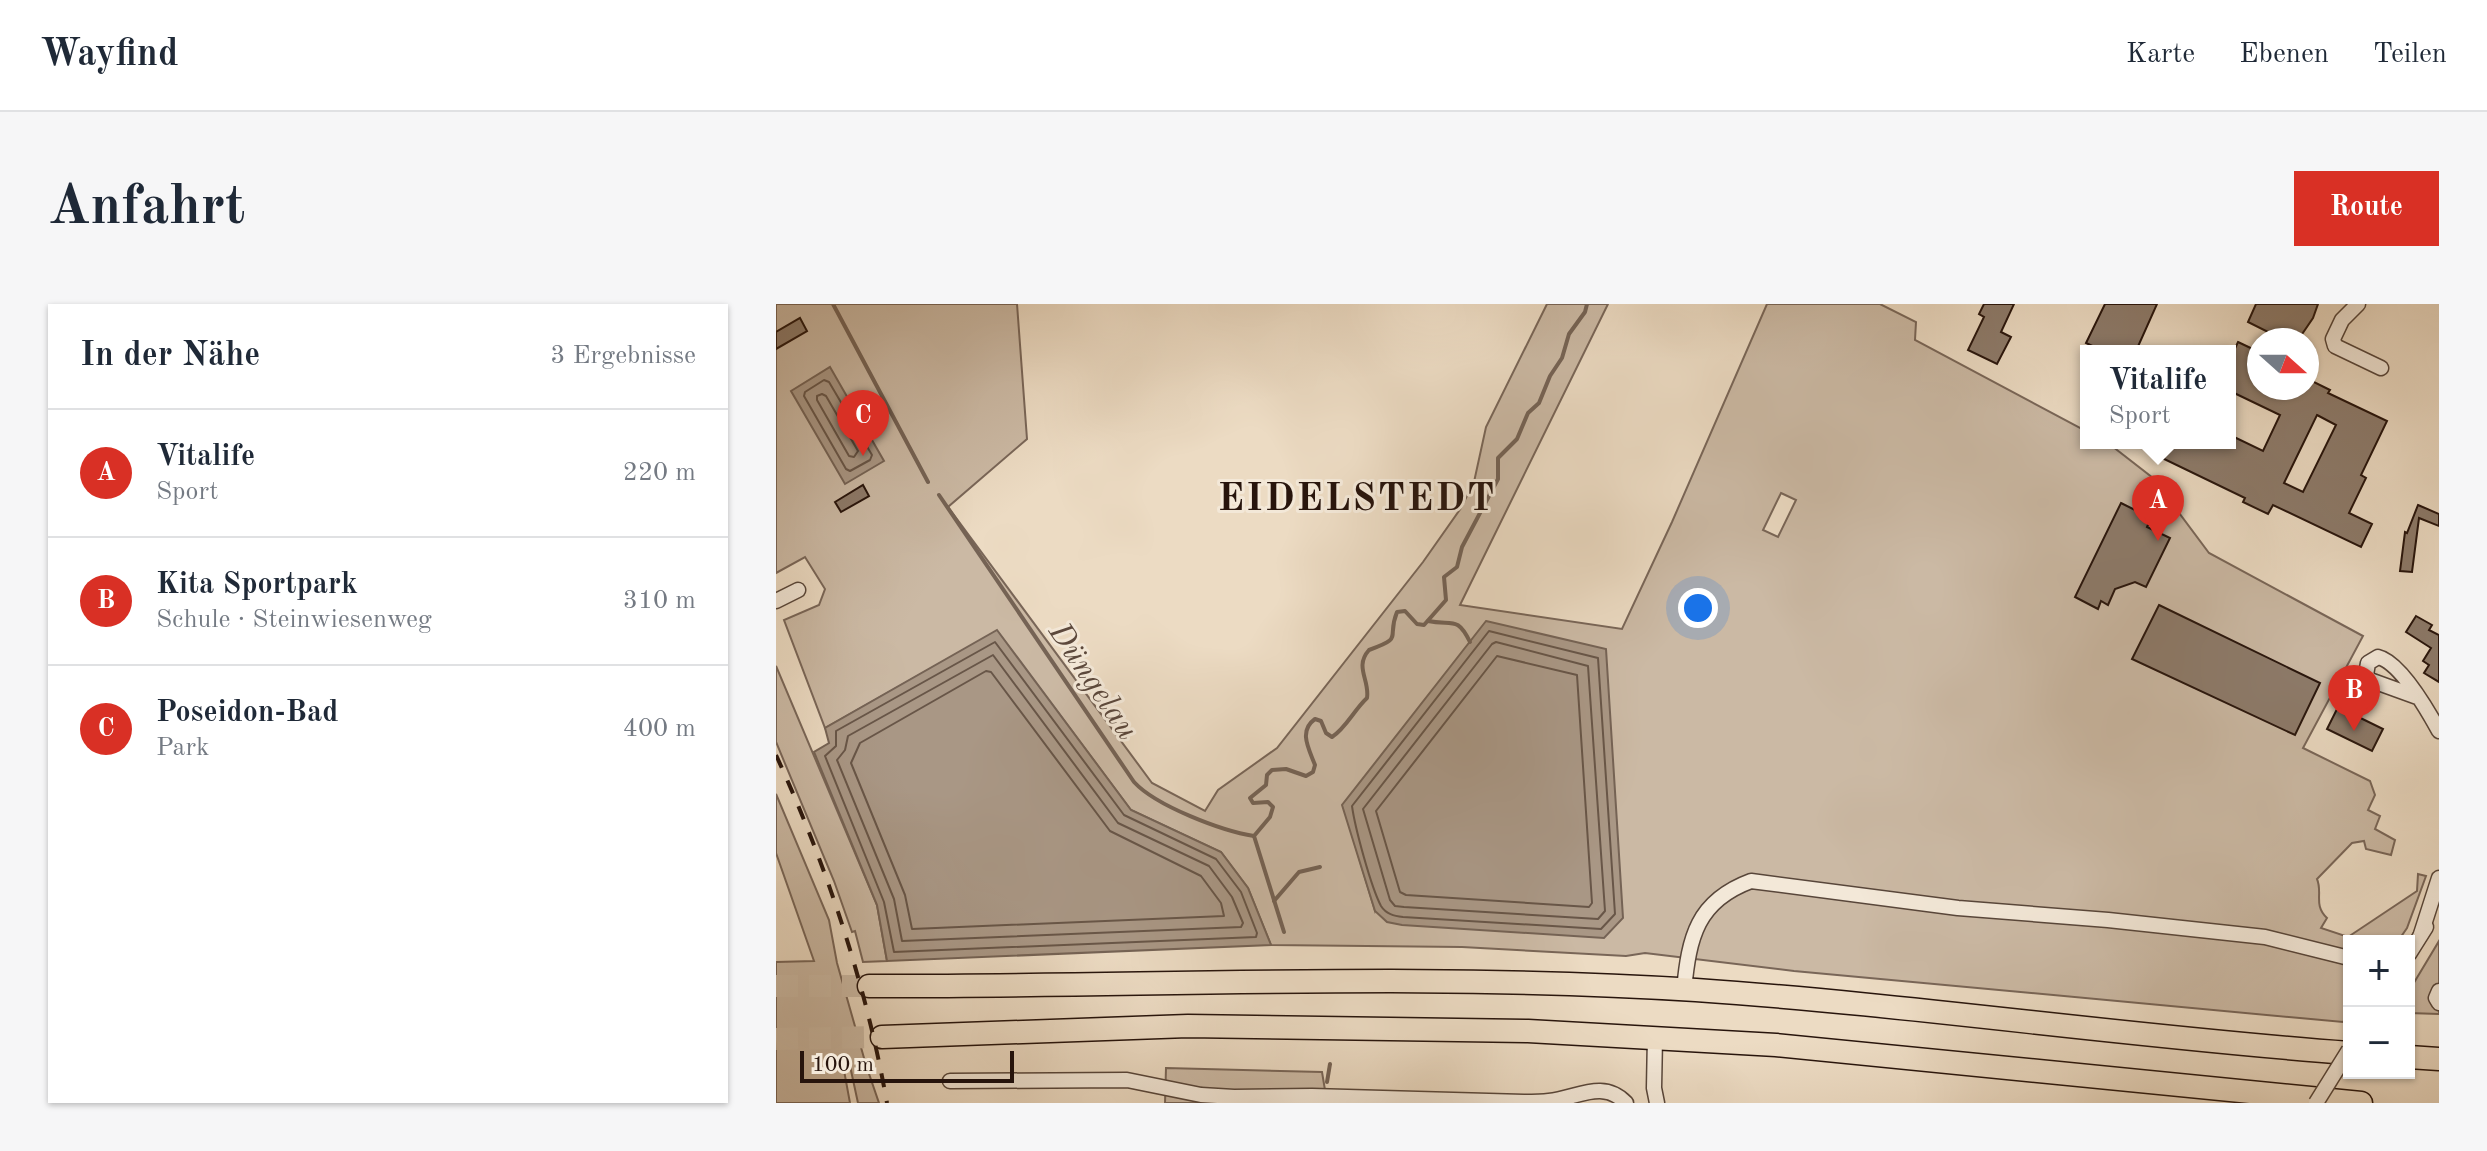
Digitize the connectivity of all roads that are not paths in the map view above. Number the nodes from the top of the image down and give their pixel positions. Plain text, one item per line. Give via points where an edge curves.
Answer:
1 (2358, 304) edge
2 (2381, 368) dead end
3 (798, 590) dead end
4 (776, 601) edge
5 (2417, 697) dead end
6 (2439, 731) edge
7 (2439, 878) edge
8 (2439, 907) edge
9 (2421, 934) junction
10 (2415, 944) edge
11 (2343, 956) edge
12 (869, 986) tunnel mouth
13 (1684, 990) junction
14 (2439, 991) edge
15 (2439, 1003) edge
16 (882, 1037) tunnel mouth
17 (1655, 1037) junction
18 (2343, 1051) edge
19 (2415, 1057) edge
20 (2439, 1059) edge
21 (2343, 1060) edge
22 (950, 1081) dead end
23 (1589, 1097) edge
24 (1626, 1103) edge
25 (1657, 1103) edge
26 (2316, 1103) edge
27 (2361, 1103) edge

1 - 2 street via 2342,320 2335,346
3 - 4 street
5 - 6 street
7 - 9 street
8 - 9 street
9 - 10 street
11 - 13 street via 2265,937 1958,908 1751,881 1716,900 1702,918 1688,948
12 - 13 highway via 1423,981
13 - 18 highway
14 - 15 street
16 - 17 highway via 1188,1026
17 - 25 street
17 - 27 highway
19 - 20 highway
21 - 26 street, bridge
22 - 23 street via 1127,1080 1234,1097 1524,1102
23 - 24 street via 1604,1090

